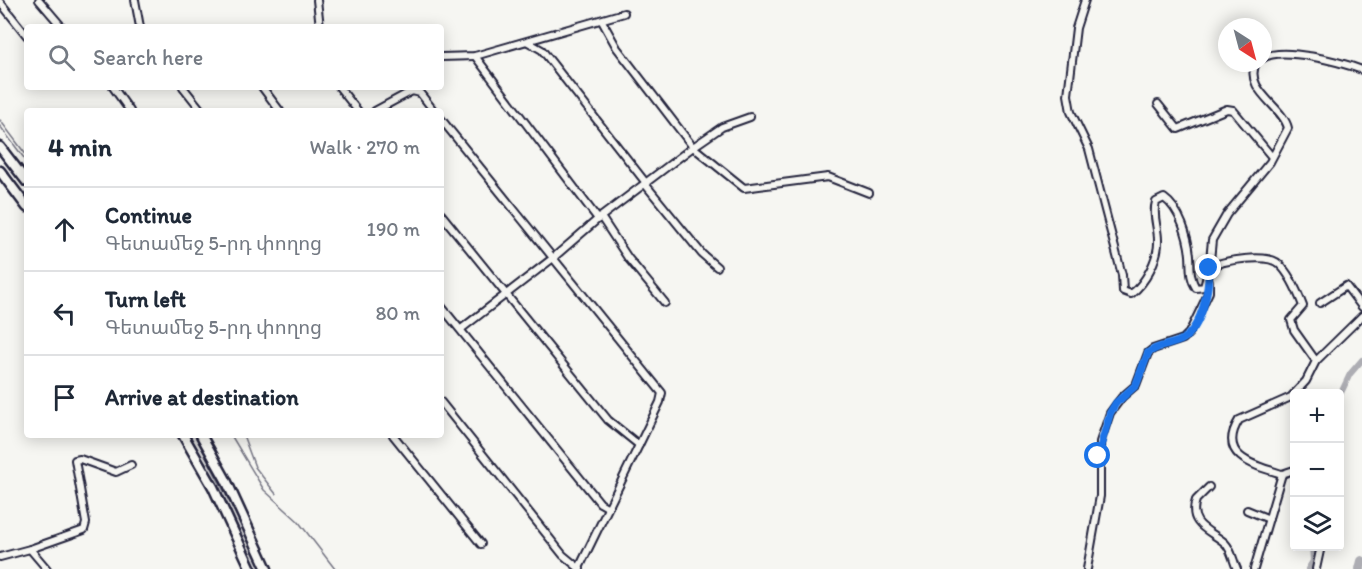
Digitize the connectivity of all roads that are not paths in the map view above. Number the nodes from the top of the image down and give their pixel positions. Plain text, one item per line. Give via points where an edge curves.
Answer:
1 (39, 0) edge
2 (135, 0) edge
3 (317, 0) edge
4 (1085, 0) edge
5 (0, 2) edge
6 (624, 13) dead end
7 (602, 21) junction
8 (59, 24) edge
9 (139, 24) edge
10 (320, 24) edge
11 (24, 32) edge
12 (527, 41) junction
13 (1272, 55) edge
14 (475, 56) junction
15 (444, 57) edge
16 (1362, 70) edge
17 (1252, 72) edge
18 (115, 90) edge
19 (185, 90) edge
20 (264, 90) edge
21 (341, 90) edge
22 (1158, 104) dead end
23 (128, 108) edge
24 (200, 108) edge
25 (278, 108) edge
26 (356, 108) edge
27 (381, 108) edge
28 (432, 108) edge
29 (750, 117) dead end
30 (444, 123) edge
31 (0, 147) edge
32 (693, 147) junction
33 (1272, 157) junction
34 (0, 171) edge
35 (24, 178) edge
36 (645, 184) junction
37 (869, 193) dead end
38 (24, 203) edge
39 (444, 218) edge
40 (599, 218) junction
41 (553, 258) junction
42 (717, 267) dead end
43 (1209, 268) junction
44 (505, 293) junction
45 (664, 303) dead end
46 (1320, 303) dead end
47 (1362, 307) edge
48 (444, 309) edge
49 (1362, 316) edge
50 (461, 329) junction
51 (1316, 361) junction
52 (444, 406) edge
53 (185, 438) edge
54 (203, 438) edge
55 (395, 438) edge
56 (639, 445) junction
57 (131, 465) dead end
58 (1290, 471) edge
59 (1282, 474) junction
60 (1209, 488) dead end
61 (607, 507) junction
62 (1246, 510) dead end
63 (1269, 519) junction
64 (482, 544) dead end
65 (30, 549) junction
66 (1320, 551) edge
67 (0, 557) edge
68 (47, 569) edge
69 (251, 569) edge
70 (267, 569) edge
71 (580, 569) edge
72 (1087, 569) edge
73 (1237, 569) edge
74 (1254, 569) edge
75 (1316, 569) edge

1 - 8 street
2 - 9 street
3 - 10 street
4 - 43 street via 1076,28 1068,95 1071,112 1093,162 1123,291 1131,294 1136,290 1153,264 1159,241 1154,208 1164,198 1183,229 1189,246 1190,275 1196,288 1204,287
5 - 11 street
6 - 7 street
7 - 12 street
7 - 32 street via 617,48
12 - 14 street
12 - 36 street via 542,50
13 - 16 street via 1320,58
14 - 15 street
14 - 40 street
17 - 33 street via 1255,83 1288,128
18 - 23 street
19 - 24 street
20 - 25 street
21 - 26 street
22 - 33 street via 1178,129 1233,110
27 - 28 street via 412,91 420,93
29 - 32 street via 722,128
30 - 41 street
31 - 35 highway
32 - 36 street
32 - 37 street via 744,188 828,177
33 - 43 street via 1227,214 1212,240
34 - 38 highway
36 - 40 street
36 - 42 street
39 - 44 street
40 - 41 street
40 - 45 street
41 - 44 street
41 - 56 street via 661,389 660,402
43 - 51 street via 1241,259 1277,261 1303,306 1292,320 1294,330
43 - 72 street via 1209,292 1189,333 1148,353 1136,385 1110,413 1100,442 1100,496
44 - 50 street
44 - 56 street via 608,420
46 - 47 street via 1346,286
48 - 50 street
49 - 51 street
50 - 61 street
51 - 59 street via 1306,381 1291,397 1239,420 1235,428 1234,449 1238,456 1252,465
52 - 71 street via 563,555
53 - 69 highway via 213,487
54 - 70 highway
55 - 64 street
56 - 61 street
57 - 65 street via 116,472 75,460 84,530
58 - 59 street
59 - 63 street
60 - 73 street via 1198,496 1194,514 1206,532 1226,544
61 - 71 street
62 - 63 street
63 - 74 street
65 - 67 street
65 - 68 street
66 - 75 street

